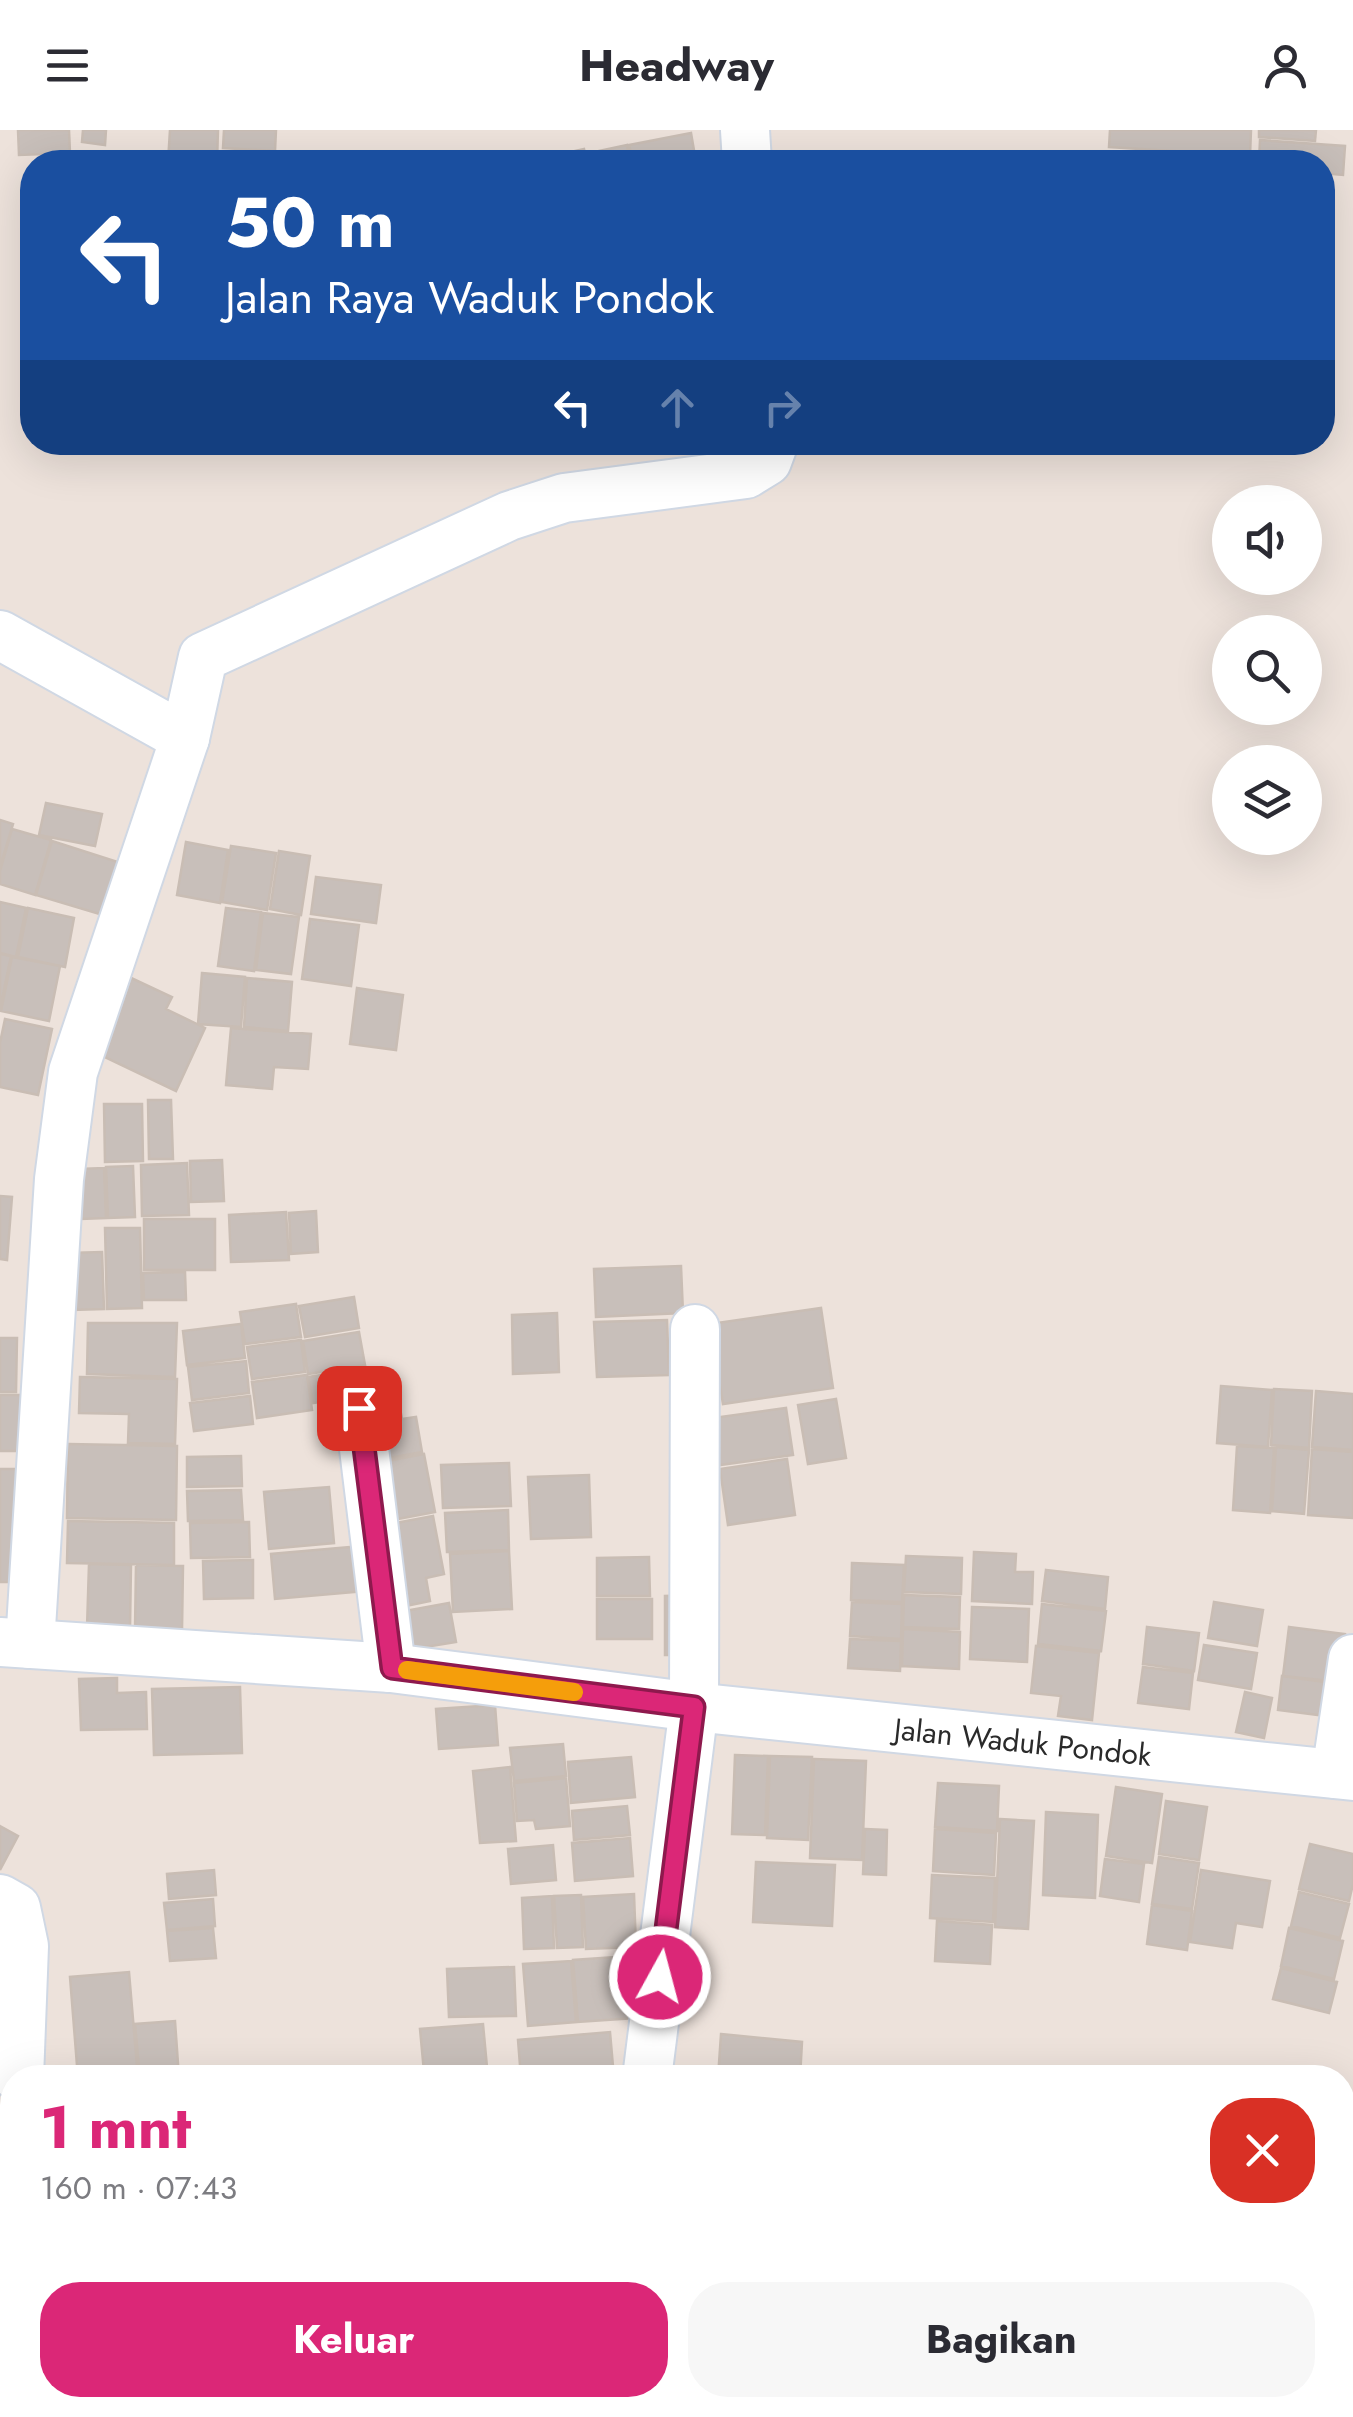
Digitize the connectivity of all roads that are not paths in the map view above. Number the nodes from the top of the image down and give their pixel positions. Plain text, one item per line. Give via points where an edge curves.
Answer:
1 (769, 455) edge
2 (0, 635) edge
3 (186, 738) junction
4 (695, 1329) dead end
5 (359, 1408) dead end
6 (15, 1643) edge
7 (1353, 1659) edge
8 (392, 1668) junction
9 (694, 1707) junction
10 (1344, 1775) edge
11 (0, 1898) edge
12 (19, 2065) edge
13 (650, 2065) edge

1 - 3 street via 746,474 564,498 509,516 202,657
2 - 3 street
3 - 6 street via 73,1072
4 - 9 street
5 - 8 street
6 - 8 street, Jalan Waduk Pondok
7 - 10 street
8 - 9 street, Jalan Waduk Pondok
9 - 10 street, Jalan Waduk Pondok
9 - 13 street
11 - 12 street via 16,1908 24,1946

